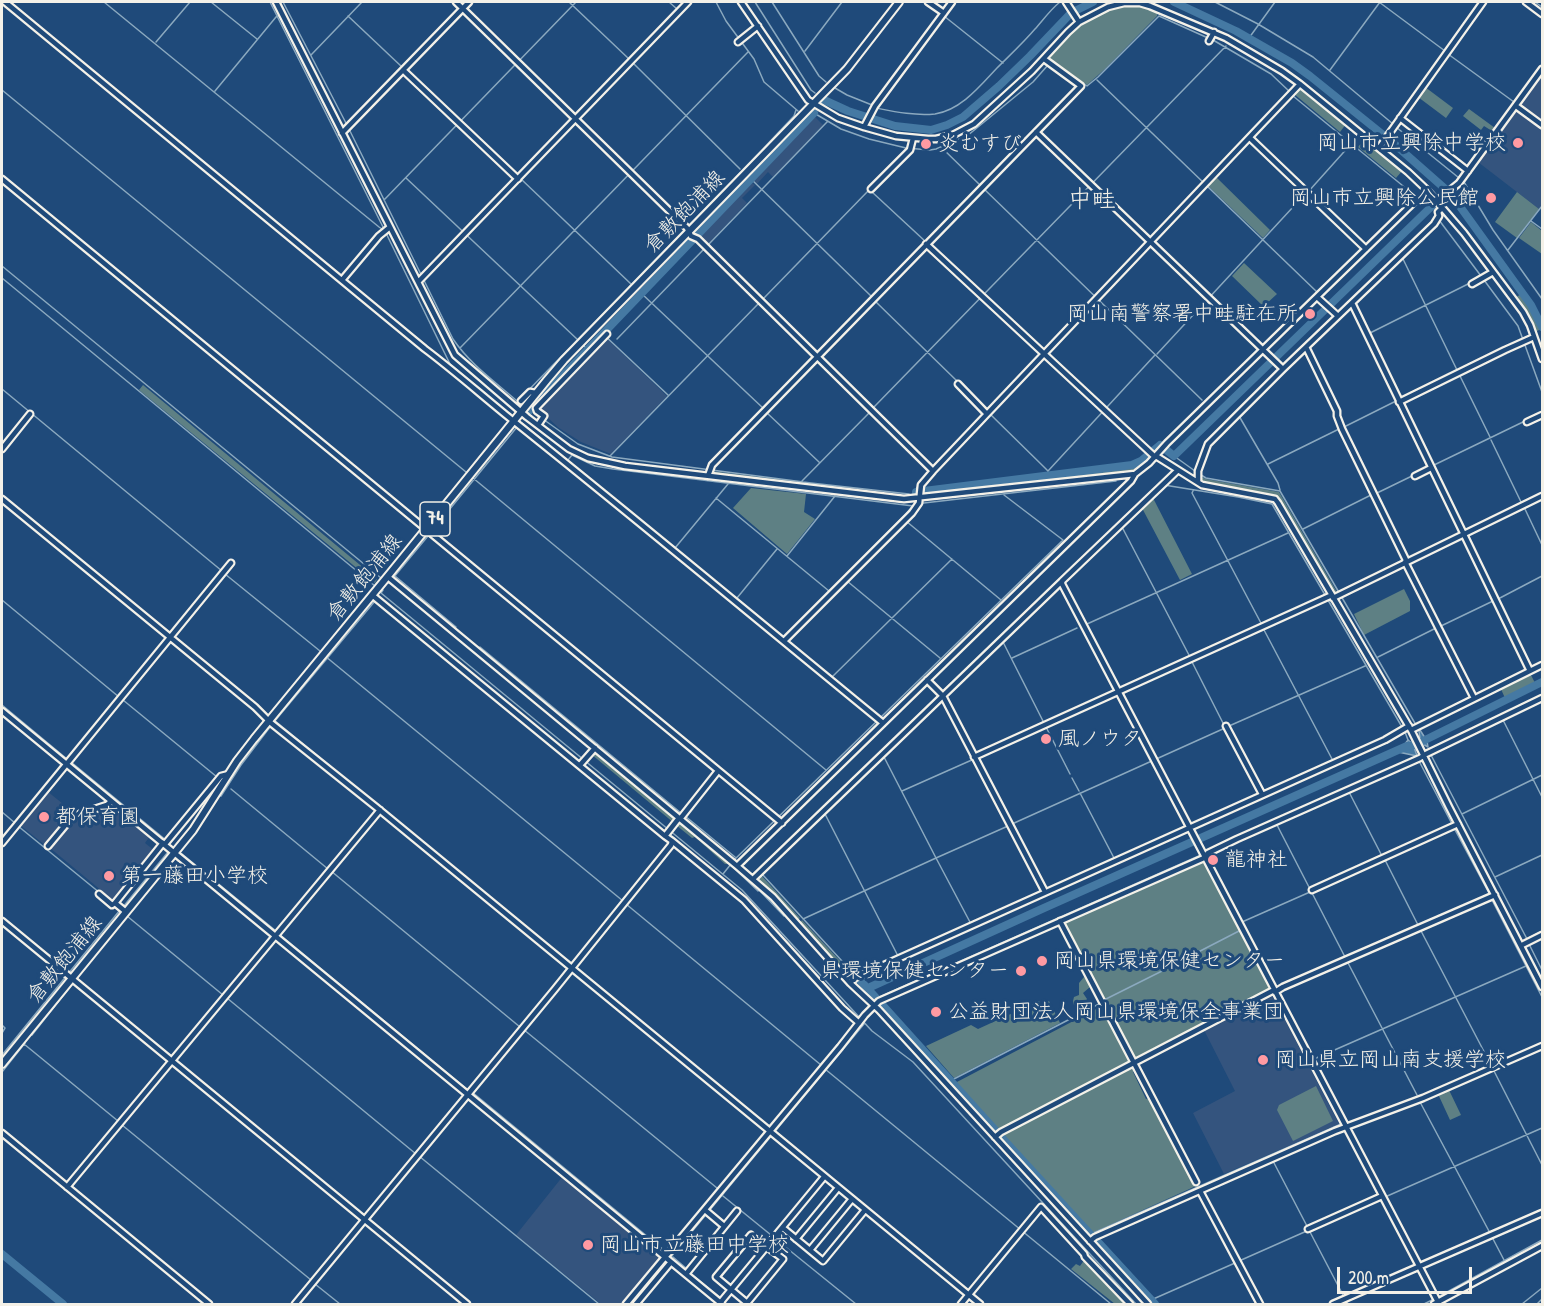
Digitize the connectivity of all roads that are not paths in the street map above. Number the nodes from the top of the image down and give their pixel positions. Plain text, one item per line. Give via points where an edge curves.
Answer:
1 (5, 2) edge
2 (276, 2) edge
3 (456, 2) edge
4 (469, 2) edge
5 (688, 2) edge
6 (741, 2) edge
7 (899, 2) edge
8 (928, 2) edge
9 (952, 2) edge
10 (1066, 2) edge
11 (1483, 2) edge
12 (1526, 2) edge
13 (463, 8) junction
14 (943, 14) junction
15 (1542, 14) edge
16 (1079, 22) junction
17 (758, 26) junction
18 (739, 41) dead end
19 (1047, 61) junction
20 (404, 69) junction
21 (1542, 69) edge
22 (1300, 84) junction
23 (813, 103) junction
24 (1516, 106) junction
25 (575, 118) junction
26 (1400, 118) junction
27 (1542, 125) edge
28 (864, 128) junction
29 (346, 129) junction
30 (1036, 132) junction
31 (913, 138) junction
32 (1250, 138) junction
33 (1379, 148) junction
34 (1467, 170) junction
35 (517, 178) junction
36 (2, 179) edge
37 (871, 189) dead end
38 (1432, 196) junction
39 (1437, 201) junction
40 (1442, 208) junction
41 (386, 229) junction
42 (690, 232) junction
43 (1150, 241) junction
44 (926, 244) junction
45 (1366, 249) junction
46 (1494, 273) junction
47 (343, 279) junction
48 (421, 279) junction
49 (1472, 284) dead end
50 (1317, 297) junction
51 (1352, 305) junction
52 (1338, 316) junction
53 (606, 336) dead end
54 (1534, 337) junction
55 (1307, 348) junction
56 (1262, 350) junction
57 (1044, 353) junction
58 (818, 356) junction
59 (1542, 359) edge
60 (1283, 369) junction
61 (958, 384) dead end
62 (536, 393) junction
63 (521, 401) dead end
64 (1399, 402) junction
65 (986, 413) junction
66 (30, 414) dead end
67 (524, 415) junction
68 (1542, 415) edge
69 (541, 421) junction
70 (1527, 422) dead end
71 (517, 423) junction
72 (2, 449) edge
73 (1153, 455) junction
74 (1431, 468) junction
75 (1178, 470) junction
76 (933, 471) junction
77 (709, 472) junction
78 (1135, 474) junction
79 (1415, 476) dead end
80 (1198, 483) junction
81 (1542, 496) edge
82 (919, 498) junction
83 (2, 499) edge
84 (429, 532) junction
85 (1464, 534) junction
86 (1407, 561) junction
87 (231, 563) dead end
88 (388, 577) junction
89 (1060, 582) junction
90 (372, 595) junction
91 (1333, 596) junction
92 (172, 636) junction
93 (784, 640) junction
94 (1542, 665) edge
95 (1530, 670) junction
96 (927, 680) junction
97 (1118, 691) junction
98 (941, 696) junction
99 (1474, 698) junction
100 (1542, 698) edge
101 (2, 711) edge
102 (269, 720) junction
103 (880, 721) junction
104 (1227, 727) dead end
105 (1410, 728) junction
106 (595, 748) junction
107 (1428, 753) junction
108 (974, 757) junction
109 (583, 762) junction
110 (66, 764) junction
111 (717, 772) junction
112 (229, 774) junction
113 (1262, 794) junction
114 (111, 801) junction
115 (380, 810) junction
116 (679, 819) junction
117 (778, 820) junction
118 (1455, 826) junction
119 (1188, 828) junction
120 (668, 832) junction
121 (672, 841) junction
122 (166, 842) junction
123 (2, 843) edge
124 (48, 846) dead end
125 (175, 852) junction
126 (1205, 856) junction
127 (734, 863) junction
128 (753, 879) junction
129 (1312, 890) dead end
130 (1045, 892) junction
131 (99, 894) dead end
132 (1492, 896) junction
133 (115, 903) junction
134 (123, 909) junction
135 (2, 921) edge
136 (1060, 921) junction
137 (277, 934) junction
138 (1542, 935) edge
139 (1526, 943) junction
140 (573, 967) junction
141 (69, 976) junction
142 (850, 983) junction
143 (1542, 987) edge
144 (1275, 991) junction
145 (876, 1003) junction
146 (860, 1021) junction
147 (1542, 1046) edge
148 (173, 1059) junction
149 (1135, 1063) junction
150 (2, 1064) edge
151 (468, 1095) junction
152 (1347, 1127) junction
153 (2, 1133) edge
154 (772, 1133) junction
155 (995, 1137) junction
156 (824, 1177) junction
157 (1196, 1182) dead end
158 (68, 1186) junction
159 (838, 1188) junction
160 (1200, 1191) junction
161 (1382, 1196) junction
162 (852, 1199) junction
163 (737, 1210) dead end
164 (865, 1210) junction
165 (707, 1212) junction
166 (1542, 1213) edge
167 (365, 1220) junction
168 (724, 1226) junction
169 (783, 1228) junction
170 (1308, 1228) dead end
171 (796, 1239) junction
172 (1090, 1241) junction
173 (1094, 1246) junction
174 (1542, 1246) edge
175 (767, 1247) junction
176 (810, 1250) junction
177 (1086, 1253) junction
178 (668, 1260) junction
179 (1419, 1267) junction
180 (687, 1272) junction
181 (731, 1290) junction
182 (970, 1294) junction
183 (722, 1302) edge
184 (1436, 1302) edge
185 (209, 1305) edge
186 (295, 1305) edge
187 (467, 1305) edge
188 (626, 1305) edge
189 (636, 1305) edge
190 (961, 1305) edge
191 (980, 1305) edge
192 (1130, 1305) edge
193 (1148, 1305) edge
194 (1260, 1305) edge
195 (1333, 1305) edge

1 - 47 street
2 - 29 street
3 - 13 street
4 - 13 street
5 - 25 street
6 - 17 street
7 - 23 main road, 倉敷飽浦線 / 74 via 857,57
8 - 14 street
9 - 14 street
10 - 16 street
11 - 26 street
12 - 15 street
13 - 20 street
13 - 25 street
14 - 28 street via 875,106
16 - 19 street
16 - 22 street via 1108,7 1140,3 1211,36 1226,38
17 - 18 street
17 - 23 street via 804,96
19 - 30 street via 1081,86
19 - 31 street via 967,128 936,139
20 - 29 street
20 - 35 street
21 - 24 street
22 - 32 street
22 - 33 street
23 - 28 street
23 - 42 main road, 倉敷飽浦線 / 74
24 - 27 street
24 - 34 street
25 - 35 street
25 - 42 street
26 - 33 street
26 - 34 street
28 - 31 street
29 - 41 street
30 - 43 street
30 - 44 street
31 - 37 street via 910,149
32 - 43 street
32 - 45 street
33 - 38 street
34 - 39 street
35 - 48 street
36 - 84 street
38 - 39 street
38 - 45 street via 1414,202
39 - 40 street
40 - 46 street
40 - 51 street via 1438,218
41 - 47 street
41 - 48 street
42 - 58 street
42 - 62 main road, 倉敷飽浦線 / 74
43 - 56 street
43 - 57 street
44 - 57 street
44 - 58 street
45 - 50 street
46 - 49 street
46 - 54 street via 1523,312
47 - 71 street
48 - 67 street via 455,355
50 - 52 street
50 - 56 street
51 - 52 street
51 - 64 street
52 - 55 street
53 - 69 street via 536,408 544,416
54 - 59 street
54 - 64 street
55 - 60 street
55 - 86 street
56 - 60 street
56 - 73 street
57 - 65 street
57 - 73 street
58 - 76 street
58 - 77 street
60 - 80 street via 1208,444
61 - 65 street
62 - 63 street via 530,392
62 - 67 main road, 倉敷飽浦線 / 74
64 - 74 street
65 - 76 street
66 - 72 street
67 - 69 street
67 - 71 main road, 倉敷飽浦線 / 74
68 - 70 street
69 - 77 street via 576,453 595,460
71 - 84 main road, 倉敷飽浦線 / 74
71 - 93 street
73 - 75 street
73 - 78 street
74 - 79 street
74 - 85 street
75 - 80 street
75 - 89 street
76 - 82 street via 921,485
77 - 82 street via 894,499
78 - 82 street
78 - 96 street
80 - 91 street via 1275,499
81 - 85 street
82 - 93 street
83 - 92 street
84 - 88 main road, 倉敷飽浦線 / 74
84 - 111 street
85 - 86 street
85 - 95 street
86 - 91 street
86 - 99 street
87 - 92 street
88 - 90 main road, 倉敷飽浦線 / 74
88 - 106 street
89 - 97 street
89 - 98 street
90 - 102 main road, 倉敷飽浦線 / 74
90 - 109 street
91 - 97 street
91 - 105 street
92 - 102 street
92 - 110 street
93 - 103 street
94 - 95 street
95 - 99 street
96 - 98 street
96 - 103 street
97 - 108 street
97 - 119 street
98 - 108 street
98 - 128 street
99 - 105 street
100 - 107 street
101 - 110 street
102 - 112 main road, 倉敷飽浦線 / 74
102 - 115 street
103 - 117 street
104 - 113 street
105 - 107 street
105 - 113 street
106 - 109 street
106 - 116 street
107 - 118 street
107 - 126 street
108 - 130 street
109 - 120 street
110 - 114 street
110 - 123 street
111 - 116 street
111 - 117 street
112 - 122 street via 220,776
112 - 125 main road, 倉敷飽浦線 / 74
113 - 119 street
114 - 122 street
114 - 124 street via 73,816
115 - 137 street
115 - 140 street
116 - 120 street
116 - 127 street
117 - 127 street
118 - 129 street
118 - 132 street
119 - 126 street
119 - 130 street
120 - 121 street
121 - 140 street
121 - 146 street via 744,900 842,1008
122 - 125 street
122 - 133 street
125 - 134 main road, 倉敷飽浦線 / 74
125 - 137 street
126 - 136 street
126 - 144 street
127 - 128 street
128 - 142 street
130 - 142 street
131 - 133 street via 112,905
132 - 139 street
132 - 144 street
133 - 134 street
134 - 141 main road, 倉敷飽浦線 / 74
135 - 141 street
136 - 145 street
136 - 149 street
137 - 148 street
137 - 151 street
138 - 139 street
139 - 143 street
140 - 151 street
140 - 154 street
141 - 148 street
141 - 150 main road, 倉敷飽浦線 / 74
142 - 145 street
144 - 149 street
144 - 152 street
145 - 146 street
145 - 155 street
146 - 154 street
147 - 152 street
148 - 158 street
148 - 167 street
149 - 155 street
149 - 157 street
151 - 167 street
151 - 178 street
152 - 160 street
152 - 161 street
153 - 158 street
154 - 156 street
154 - 165 street
155 - 172 street
156 - 159 street
156 - 169 street
158 - 185 street
159 - 162 street
159 - 171 street
160 - 172 street
160 - 194 street
161 - 170 street
161 - 179 street
162 - 164 street
162 - 176 street
163 - 168 street
164 - 176 street via 823,1261
164 - 182 street
165 - 168 street
165 - 178 street
166 - 179 street
167 - 186 street
167 - 187 street
168 - 180 street
169 - 171 street
169 - 175 street
171 - 176 street
172 - 173 street
173 - 177 street
173 - 193 street
174 - 184 street
175 - 181 street
175 - 181 street via 751,1235 739,1249 716,1277
175 - 181 street via 783,1259 755,1294 747,1303
177 - 182 street via 1041,1207
177 - 192 street via 1085,1257
178 - 180 street
178 - 188 street
178 - 189 street
179 - 184 street
179 - 195 street
180 - 183 street
181 - 183 street
182 - 190 street
182 - 191 street

